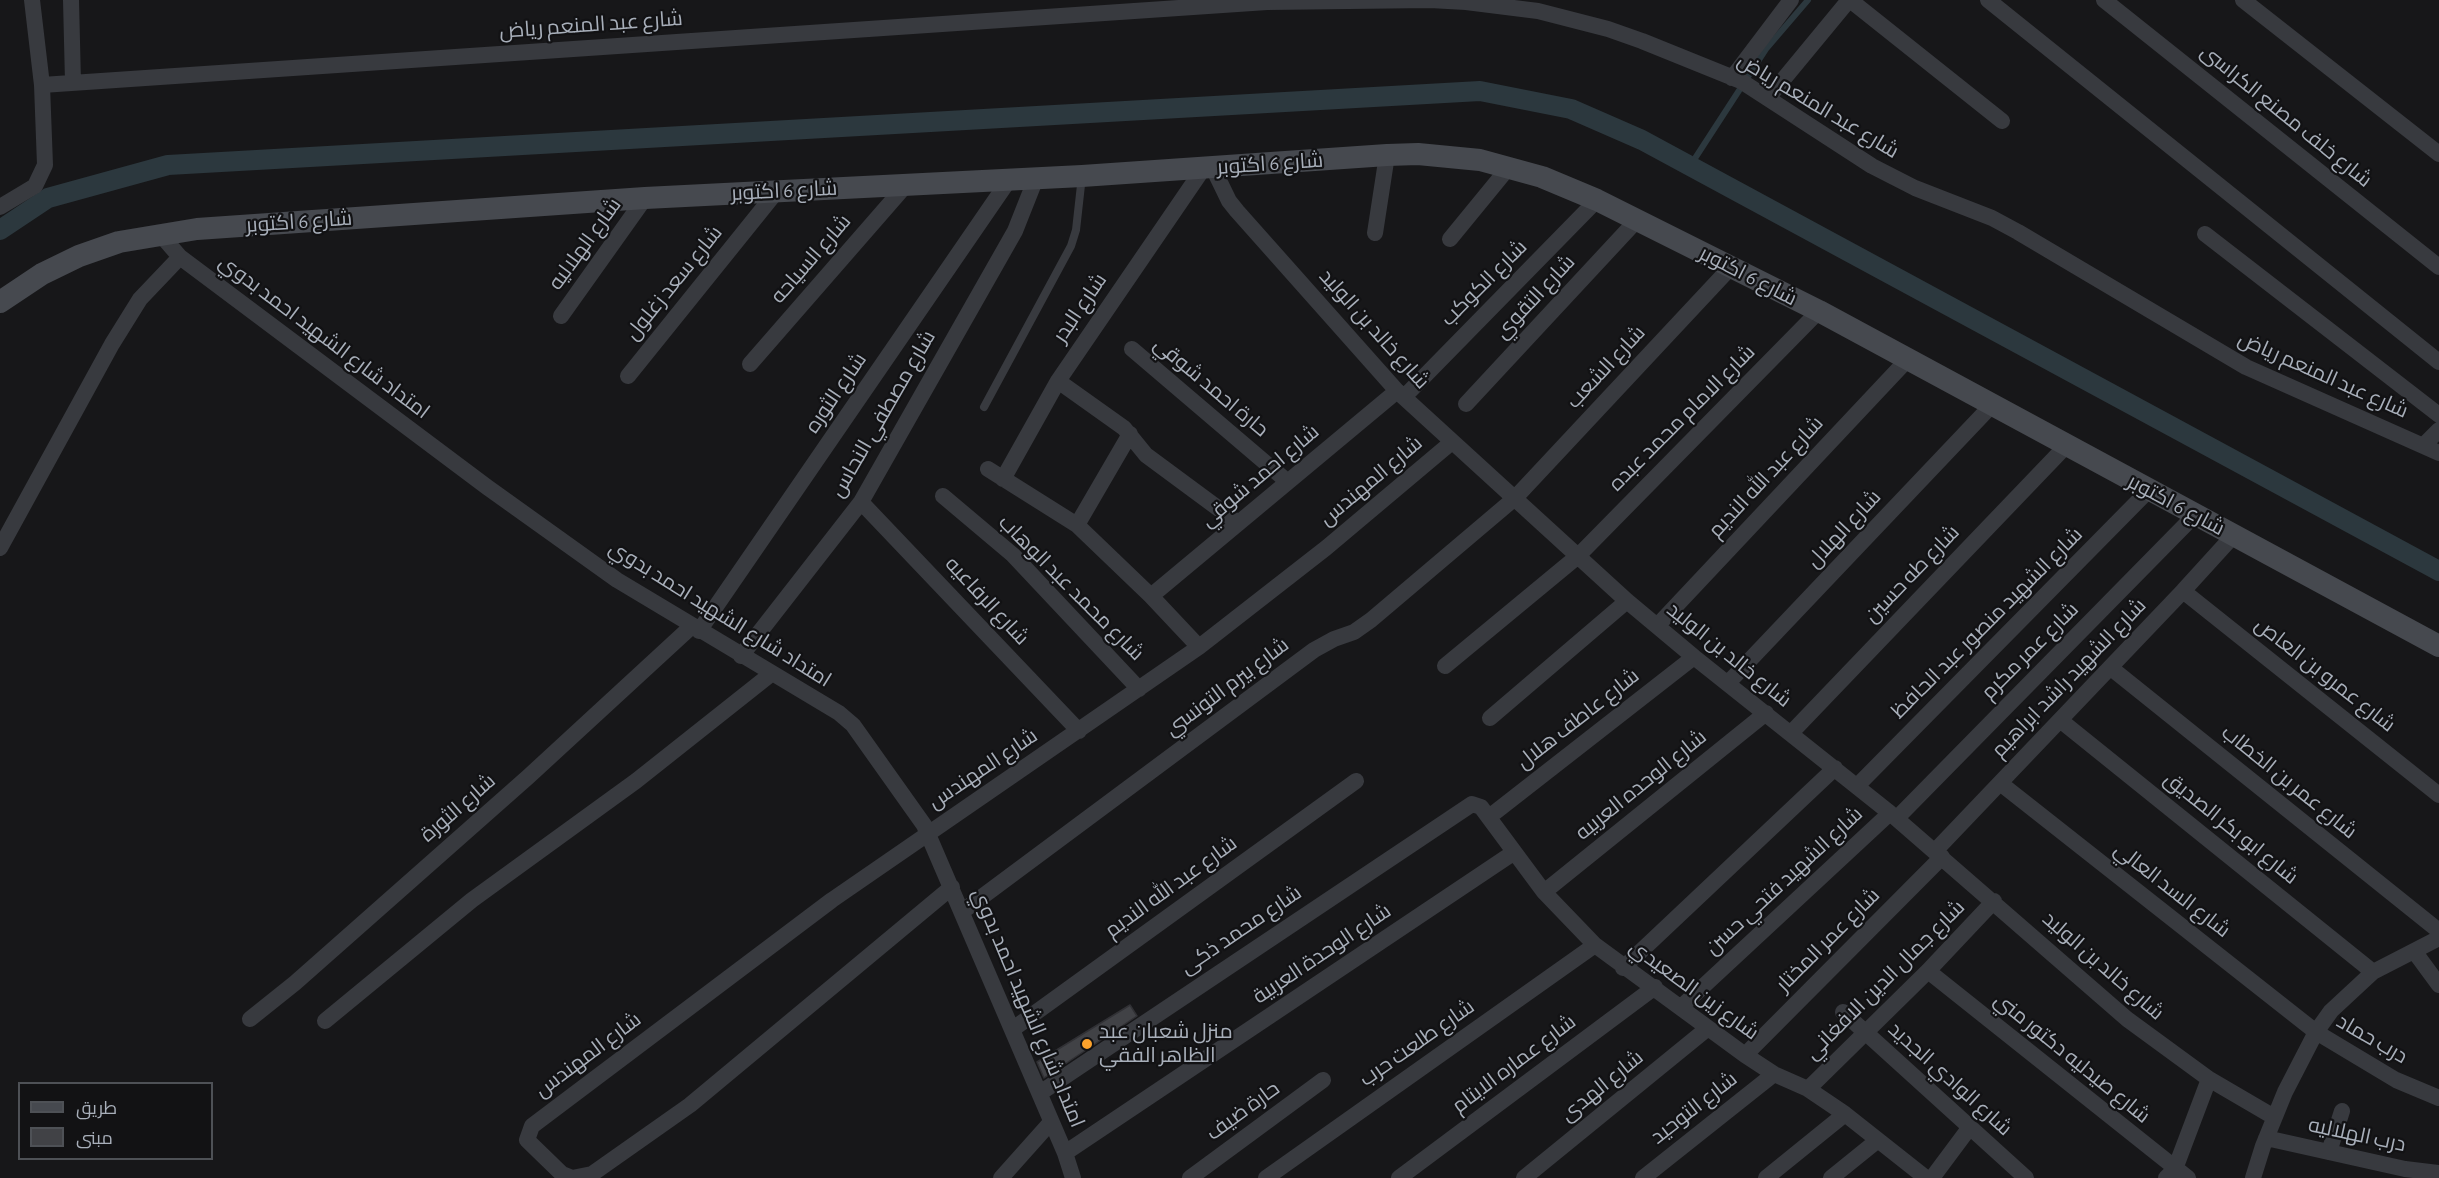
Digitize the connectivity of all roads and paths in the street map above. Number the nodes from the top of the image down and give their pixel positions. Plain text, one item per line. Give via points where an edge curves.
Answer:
1 (32, 0) edge
2 (71, 0) edge
3 (1791, 0) edge
4 (1850, 0) edge
5 (1989, 0) edge
6 (2104, 0) edge
7 (2242, 0) edge
8 (1267, 1) edge
9 (1736, 80) junction
10 (73, 82) junction
11 (42, 85) junction
12 (1766, 97) junction
13 (2002, 122) dead end
14 (2439, 154) edge
15 (1388, 155) junction
16 (1509, 167) junction
17 (1208, 168) junction
18 (1082, 176) junction
19 (1036, 178) junction
20 (1009, 180) junction
21 (906, 185) junction
22 (777, 191) junction
23 (645, 198) junction
24 (1597, 200) junction
25 (0, 207) edge
26 (1637, 220) junction
27 (1375, 233) dead end
28 (2205, 234) dead end
29 (161, 235) junction
30 (1450, 239) dead end
31 (180, 257) junction
32 (1731, 267) junction
33 (2439, 267) edge
34 (0, 303) edge
35 (1819, 311) junction
36 (561, 316) dead end
37 (1132, 349) dead end
38 (1908, 359) junction
39 (2439, 362) edge
40 (750, 364) dead end
41 (628, 376) dead end
42 (1058, 381) junction
43 (1400, 394) junction
44 (1466, 404) dead end
45 (1992, 405) junction
46 (984, 407) dead end
47 (2439, 415) edge
48 (2439, 430) edge
49 (1130, 434) junction
50 (1452, 442) junction
51 (2066, 446) junction
52 (2432, 449) edge
53 (988, 469) dead end
54 (1003, 479) junction
55 (1288, 482) junction
56 (2148, 491) junction
57 (943, 496) dead end
58 (1515, 498) junction
59 (861, 502) junction
60 (2195, 515) junction
61 (1238, 523) junction
62 (1077, 525) junction
63 (2234, 535) junction
64 (0, 548) edge
65 (1578, 556) junction
66 (2183, 591) junction
67 (1151, 596) junction
68 (1627, 601) junction
69 (1657, 626) junction
70 (696, 629) junction
71 (2439, 646) edge
72 (1199, 647) junction
73 (741, 656) junction
74 (1694, 657) junction
75 (1445, 666) dead end
76 (2110, 668) junction
77 (771, 674) junction
78 (1728, 683) junction
79 (1139, 689) junction
80 (1766, 713) junction
81 (1490, 718) dead end
82 (2060, 720) junction
83 (1079, 731) junction
84 (1791, 734) junction
85 (1835, 768) junction
86 (1356, 781) dead end
87 (2000, 783) junction
88 (1857, 786) junction
89 (2439, 795) edge
90 (1468, 805) joint
91 (1893, 815) junction
92 (1489, 816) junction
93 (928, 833) junction
94 (1513, 853) junction
95 (1938, 854) junction
96 (952, 887) junction
97 (1544, 892) junction
98 (1994, 902) junction
99 (963, 911) junction
100 (2439, 931) edge
101 (2439, 938) edge
102 (1595, 945) junction
103 (2414, 951) junction
104 (1623, 968) junction
105 (1928, 971) junction
106 (2373, 972) junction
107 (2439, 985) edge
108 (1655, 987) junction
109 (1681, 1007) junction
110 (1844, 1012) dead end
111 (250, 1019) dead end
112 (325, 1021) dead end
113 (1708, 1028) junction
114 (1013, 1029) junction
115 (1865, 1032) junction
116 (2316, 1032) junction
117 (1745, 1055) junction
118 (1774, 1074) junction
119 (2209, 1079) junction
120 (1323, 1080) dead end
121 (1808, 1089) junction
122 (1040, 1093) junction
123 (2439, 1098) edge
124 (2342, 1111) dead end
125 (1845, 1114) junction
126 (2274, 1117) junction
127 (1051, 1122) junction
128 (1970, 1127) junction
129 (2266, 1138) junction
130 (1878, 1140) junction
131 (2329, 1152) junction
132 (1065, 1153) junction
133 (2439, 1173) edge
134 (2177, 1175) edge
135 (1001, 1178) edge
136 (1073, 1178) edge
137 (1190, 1178) edge
138 (1266, 1178) edge
139 (1400, 1178) edge
140 (1524, 1178) edge
141 (1643, 1178) edge
142 (1766, 1178) edge
143 (1831, 1178) edge
144 (1926, 1178) edge
145 (1932, 1178) edge
146 (2026, 1178) edge
147 (2253, 1178) edge

1 - 11 street
2 - 10 street
3 - 9 street
4 - 12 street
4 - 13 street
5 - 39 street
6 - 33 street, شارع خلف مصنع الكراسى
7 - 14 street
8 - 9 street, شارع عبد المنعم رياض via 1430,0 1538,11 1634,38
8 - 10 street, شارع عبد المنعم رياض
9 - 12 street, شارع عبد المنعم رياض
10 - 11 street, شارع عبد المنعم رياض
11 - 25 street via 43,172 35,186
12 - 52 street, شارع عبد المنعم رياض via 1872,166 2009,227 2246,367
15 - 16 main road, شارع 6 اكتوبر via 1449,155
15 - 17 main road, شارع 6 اكتوبر
15 - 27 street
16 - 24 main road, شارع 6 اكتوبر
16 - 30 street
17 - 18 main road, شارع 6 اكتوبر
17 - 42 street, شارع البدر
17 - 43 street, شارع خالد بن الوليد via 1237,211
18 - 19 main road, شارع 6 اكتوبر
18 - 46 lane via 1071,246
19 - 20 main road, شارع 6 اكتوبر
19 - 59 street, شارع مصطفي النحاس via 1015,231
20 - 21 main road, شارع 6 اكتوبر
20 - 70 street, شارع الثوره
21 - 22 main road, شارع 6 اكتوبر
21 - 40 street, شارع السياحه
22 - 23 main road, شارع 6 اكتوبر
22 - 41 street, شارع سعد زغلول
23 - 29 main road, شارع 6 اكتوبر via 197,229
23 - 36 street, شارع الهلاليه
24 - 26 main road, شارع 6 اكتوبر
24 - 43 street, شارع الكوكب
26 - 32 main road, شارع 6 اكتوبر
26 - 44 street, شارع التقوي
28 - 47 street
29 - 31 street, امتداد شارع الشهيد احمد بدوي
29 - 34 main road, شارع 6 اكتوبر via 119,242 79,256 42,274
31 - 64 street via 141,299 112,344
31 - 70 street, امتداد شارع الشهيد احمد بدوي via 487,487 617,580
32 - 35 main road, شارع 6 اكتوبر
32 - 58 street, شارع الشعب
35 - 38 main road, شارع 6 اكتوبر
35 - 65 street, شارع الامام محمد عبده
37 - 55 street, حارة احمد شوقي
38 - 45 main road, شارع 6 اكتوبر
38 - 69 street, شارع عبد الله النديم
42 - 49 street
42 - 54 street, شارع البدر
43 - 50 street, شارع خالد بن الوليد
43 - 55 street, شارع احمد شوقي
45 - 51 main road, شارع 6 اكتوبر
45 - 78 street, شارع الهلال
48 - 52 street
49 - 61 street via 1146,455
49 - 62 street
50 - 58 street, شارع خالد بن الوليد
50 - 72 street, شارع المهندس via 1326,548
51 - 56 main road, شارع 6 اكتوبر
51 - 84 street, شارع طه حسين
53 - 54 street
54 - 62 street
55 - 61 street, شارع احمد شوقي
56 - 60 main road, شارع 6 اكتوبر
56 - 88 street, شارع الشهيد منصور عبد الحافظ
57 - 79 street, شارع محمد عبد الوهاب via 1013,555
58 - 65 street, شارع خالد بن الوليد
58 - 99 street, شارع بيرم التونسي via 1371,620 1314,650
59 - 73 street, شارع مصطفي النحاس
59 - 83 street, شارع الرفاعيه
60 - 63 main road, شارع 6 اكتوبر
60 - 91 street, شارع عمر مكرم
61 - 67 street, شارع احمد شوقي
62 - 67 street
63 - 66 street, شارع الشهيد راشد ابراهيم
63 - 71 main road, شارع 6 اكتوبر
65 - 68 street, شارع خالد بن الوليد
65 - 75 street, شارع الامام محمد عبده
66 - 76 street, شارع الشهيد راشد ابراهيم
66 - 89 street, شارع عمرو بن العاص
67 - 72 street
68 - 69 street, شارع خالد بن الوليد
68 - 81 street
69 - 74 street, شارع خالد بن الوليد
70 - 73 street, امتداد شارع الشهيد احمد بدوي
70 - 111 street, شارع الثورة
72 - 79 street, شارع المهندس
73 - 77 street, امتداد شارع الشهيد احمد بدوي
74 - 78 street, شارع خالد بن الوليد
74 - 92 street, شارع عاطف هلال
76 - 82 street, شارع الشهيد راشد ابراهيم
76 - 100 street, شارع عمر بن الخطاب
77 - 93 street, امتداد شارع الشهيد احمد بدوي via 853,725 920,816
77 - 112 street via 636,781 472,900
78 - 80 street, شارع خالد بن الوليد
79 - 83 street, شارع المهندس
80 - 84 street, شارع خالد بن الوليد
80 - 97 street, شارع الوحده العربيه
82 - 87 street, شارع الشهيد راشد ابراهيم
82 - 106 street, شارع ابو بكر الصديق
83 - 93 street, شارع المهندس
84 - 85 street, شارع خالد بن الوليد
85 - 88 street, شارع خالد بن الوليد
85 - 104 street
86 - 114 street, شارع عبد الله النديم
87 - 95 street, شارع الشهيد راشد ابراهيم
87 - 116 street, شارع السد العالي
88 - 91 street, شارع خالد بن الوليد
90 - 92 street, شارع زين الصعيدي via 1477,804
90 - 122 street, شارع محمد ذكى
91 - 95 street, شارع خالد بن الوليد
91 - 109 street, شارع الشهيد فتحي حسن
92 - 94 street, شارع زين الصعيدي
93 - 96 street, امتداد شارع الشهيد احمد بدوي
93 - 96 street, شارع المهندس via 832,900 532,1126 527,1140 562,1174 572,1178 592,1174 690,1105
94 - 97 street, شارع زين الصعيدي
94 - 132 street, شارع الوحدة العربية
95 - 98 street, شارع خالد بن الوليد
95 - 117 street, شارع عمر المختار
96 - 99 street, امتداد شارع الشهيد احمد بدوي
97 - 102 street, شارع زين الصعيدي
98 - 105 street, شارع جمال الدين الافغاني
98 - 119 street, شارع خالد بن الوليد via 2127,1018
99 - 114 street, امتداد شارع الشهيد احمد بدوي
101 - 103 street
102 - 104 street, شارع زين الصعيدي
102 - 138 street, شارع طلعت حرب
103 - 106 street
103 - 107 street
104 - 108 street, شارع زين الصعيدي
105 - 115 street, شارع جمال الدين الافغاني
105 - 134 street, شارع صيدليه دكتور مني
106 - 116 street via 2331,1011
108 - 109 street, شارع زين الصعيدي
108 - 139 street, شارع عماره الايتام
109 - 113 street, شارع زين الصعيدي
110 - 115 street, شارع الوادي الجديد
113 - 117 street, شارع زين الصعيدي
113 - 140 street, شارع الهدى
114 - 122 street, امتداد شارع الشهيد احمد بدوي
115 - 121 street, شارع جمال الدين الافغاني
115 - 128 street, شارع الوادي الجديد
116 - 123 street, درب حماد via 2396,1080
116 - 126 street
117 - 118 street, شارع زين الصعيدي
118 - 121 street, شارع زين الصعيدي
118 - 141 street, شارع التوحيد
119 - 126 street, شارع خالد بن الوليد
119 - 134 street
120 - 137 street, حارة ضيف
121 - 125 street, شارع زين الصعيدي
122 - 127 street, امتداد شارع الشهيد احمد بدوي
124 - 131 street
125 - 130 street, شارع زين الصعيدي
125 - 142 street
126 - 129 street
127 - 132 street, امتداد شارع الشهيد احمد بدوي
127 - 135 street
128 - 145 street
128 - 146 street, شارع الوادي الجديد
129 - 131 street, درب الهلاليه
129 - 147 street
130 - 143 street
130 - 144 street, شارع زين الصعيدي
131 - 133 street, درب الهلاليه
132 - 136 street, امتداد شارع الشهيد احمد بدوي

